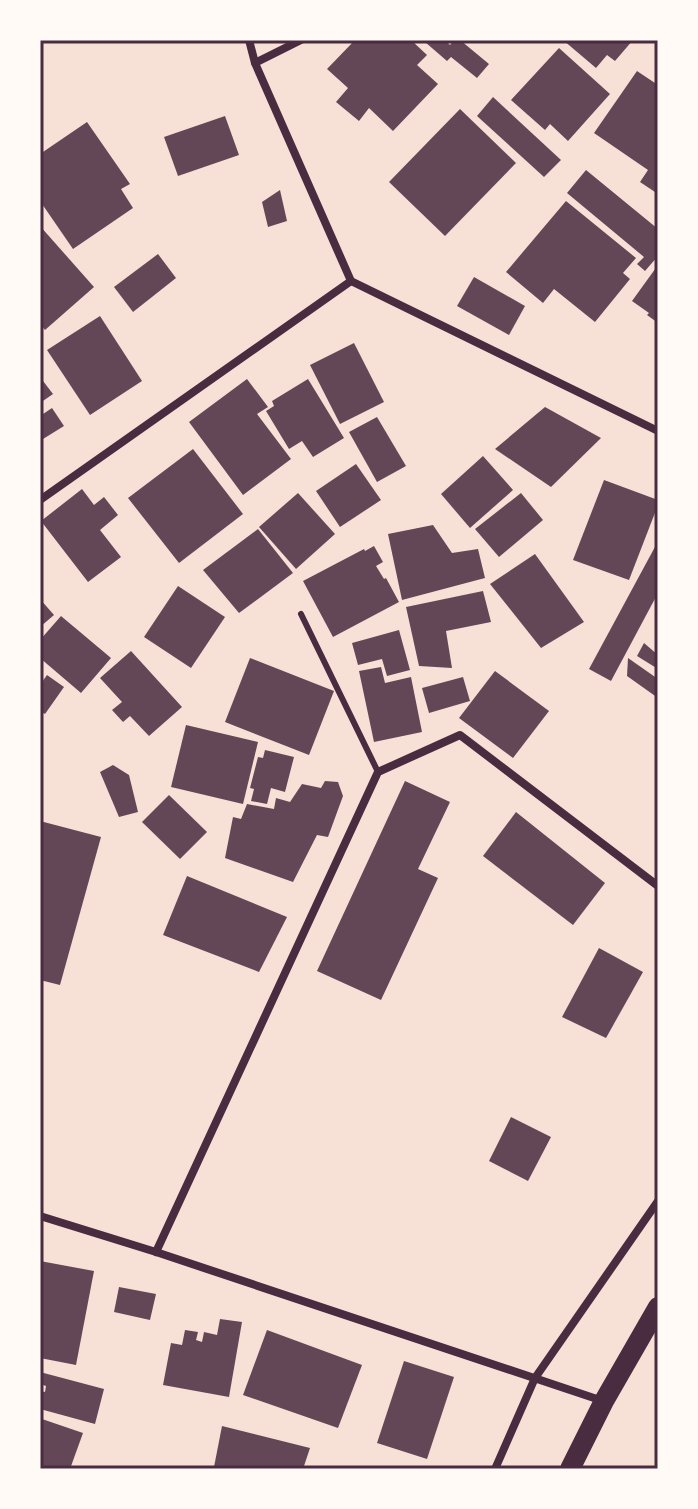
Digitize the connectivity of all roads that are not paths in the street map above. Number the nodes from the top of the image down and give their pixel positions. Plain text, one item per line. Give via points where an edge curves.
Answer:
1 (249, 40) edge
2 (301, 40) edge
3 (255, 63) junction
4 (351, 281) junction
5 (658, 431) edge
6 (40, 500) edge
7 (301, 614) dead end
8 (378, 772) junction
9 (658, 886) edge
10 (658, 1201) edge
11 (40, 1216) edge
12 (156, 1252) junction
13 (658, 1307) edge
14 (535, 1378) junction
15 (604, 1401) junction
16 (495, 1469) edge
17 (570, 1469) edge

1 - 3 street
2 - 3 street
3 - 4 street
4 - 5 street
4 - 6 street
7 - 8 lane
8 - 9 street via 460,735
8 - 12 street
10 - 14 street
11 - 12 street
12 - 14 street
13 - 15 main road
14 - 15 street
14 - 16 street
15 - 17 main road

